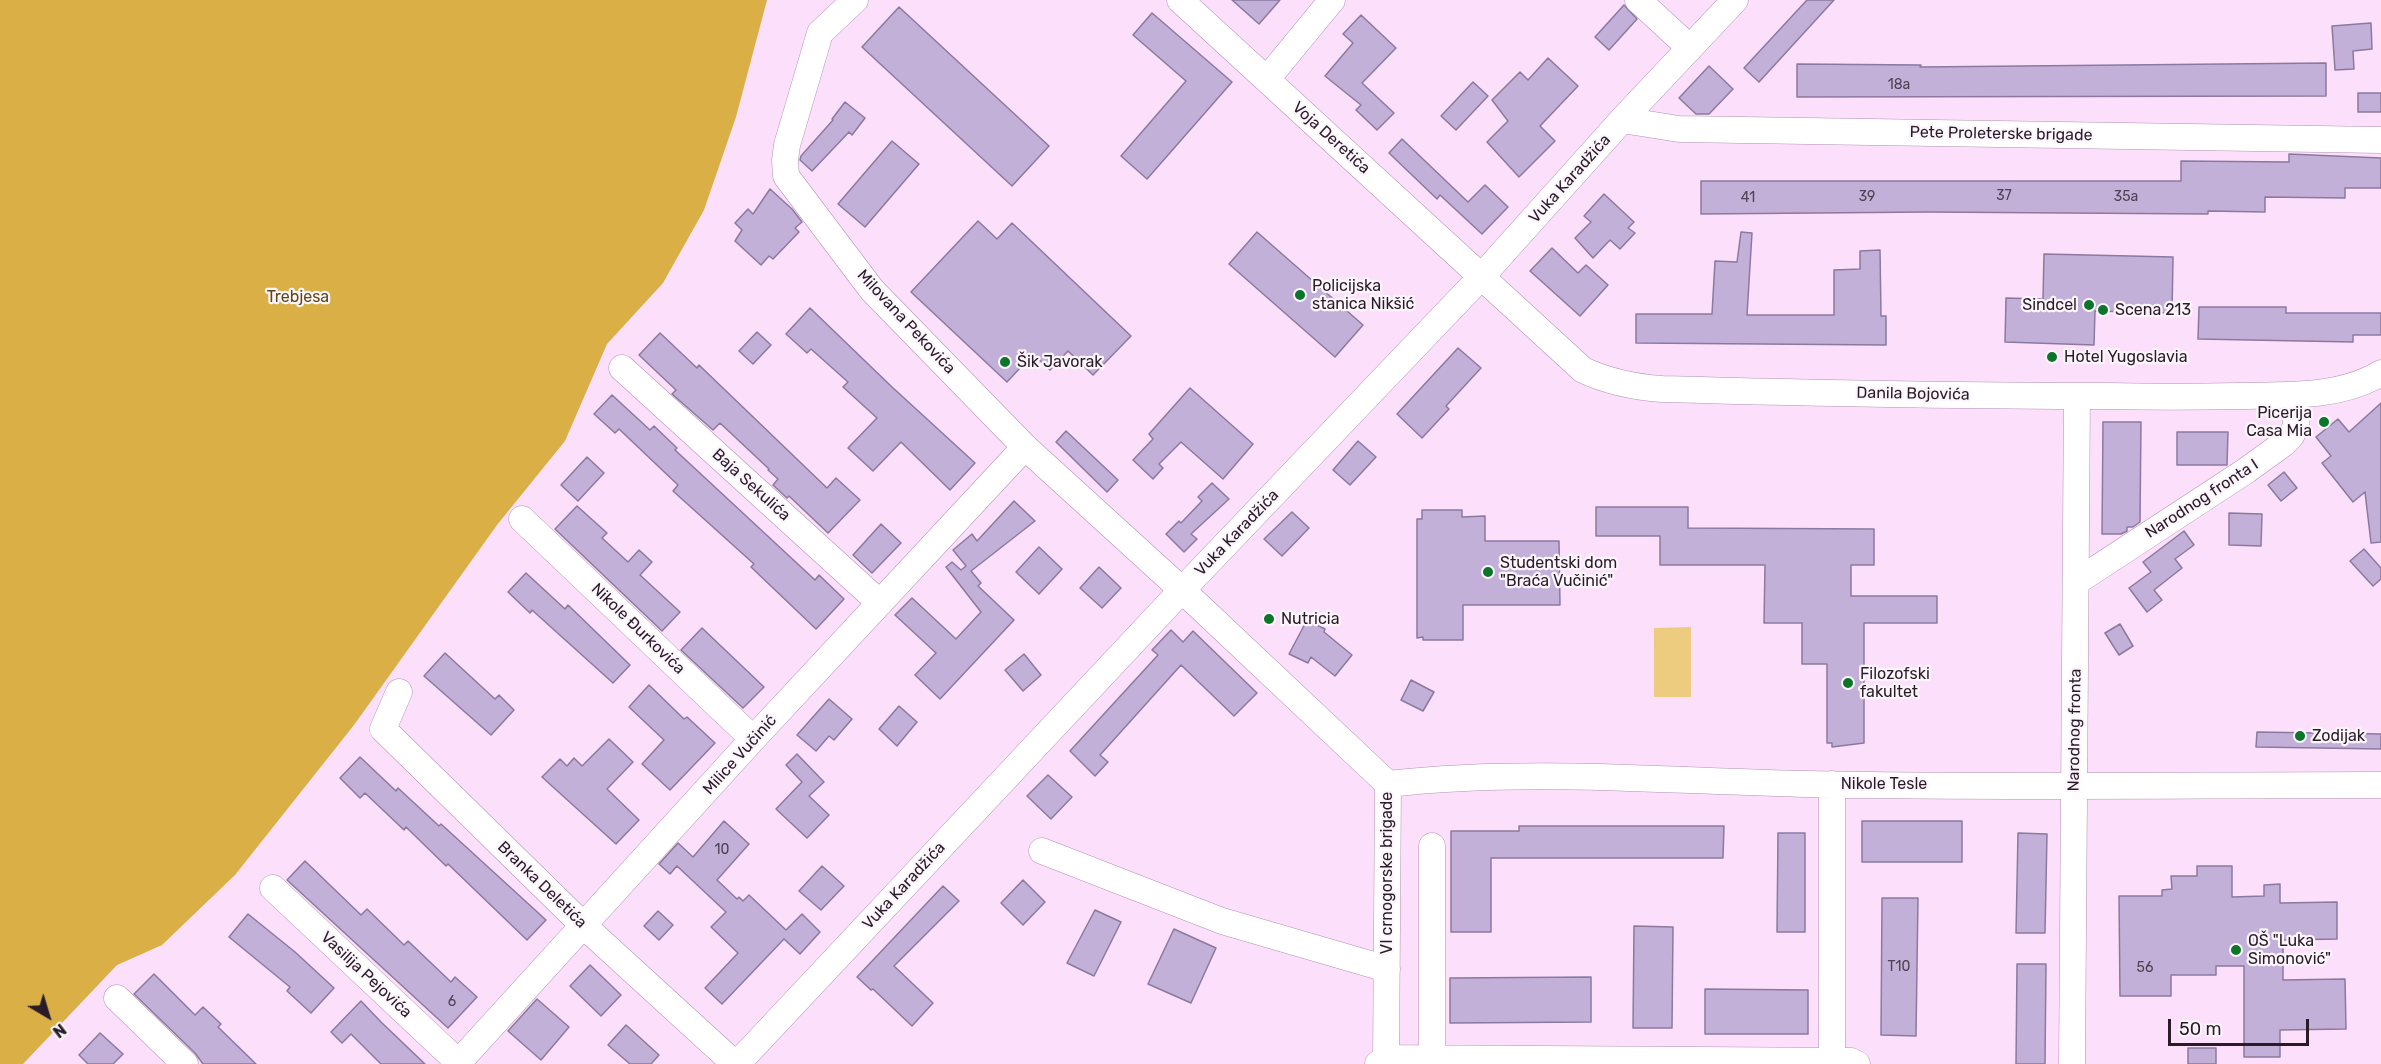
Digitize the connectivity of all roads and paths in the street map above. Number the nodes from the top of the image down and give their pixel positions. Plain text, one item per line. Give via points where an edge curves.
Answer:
1 (855, 0) edge
2 (1180, 0) edge
3 (1332, 0) edge
4 (1638, 0) edge
5 (1736, 0) edge
6 (1690, 48) junction
7 (1267, 79) junction
8 (1622, 120) junction
9 (2381, 140) edge
10 (1482, 276) junction
11 (622, 368) dead end
12 (2381, 373) edge
13 (2295, 395) junction
14 (2077, 396) junction
15 (1025, 447) junction
16 (522, 519) dead end
17 (2076, 582) junction
18 (1182, 590) junction
19 (880, 603) junction
20 (399, 692) dead end
21 (753, 739) junction
22 (1388, 784) junction
23 (1832, 784) junction
24 (2074, 785) junction
25 (2381, 785) edge
26 (1432, 846) dead end
27 (1042, 851) dead end
28 (273, 888) dead end
29 (584, 926) junction
30 (1387, 969) junction
31 (117, 998) dead end
32 (1432, 1061) edge
33 (1384, 1062) edge
34 (1844, 1062) edge
35 (458, 1063) edge
36 (185, 1064) edge
37 (736, 1064) edge
38 (2072, 1064) edge

1 - 15 street, Milovana Pekovića via 820,33 787,145 786,176 872,290
2 - 7 street, Voja Deretića
3 - 7 street
4 - 6 street
5 - 6 street, Vuka Karadžića
6 - 8 street, Vuka Karadžića
7 - 10 street, Voja Deretića
8 - 9 street, Pete Proleterske brigade via 1679,129
8 - 10 street, Vuka Karadžića
10 - 14 street, Danila Bojovića via 1583,370 1632,387
10 - 18 street, Vuka Karadžića
11 - 19 street, Baja Sekulića
12 - 13 street, Danila Bojovića via 2341,389
13 - 14 street, Danila Bojovića
13 - 17 street, Narodnog fronta I via 2296,426 2283,444
14 - 17 street, Narodnog fronta
15 - 18 street, Milovana Pekovića
15 - 19 street, Milice Vučinić
16 - 21 street, Nikole Đurkovića
17 - 24 street, Narodnog fronta
18 - 22 street, VI crnogorske brigade
18 - 37 street, Vuka Karadžića
19 - 21 street, Milice Vučinić
20 - 29 street, Branka Deletića via 384,729
21 - 29 street, Milice Vučinić
22 - 23 street, Nikole Tesle via 1534,775
22 - 30 street, VI crnogorske brigade
23 - 24 street, Nikole Tesle
23 - 34 street
24 - 25 street, Nikole Tesle
24 - 38 street, Narodnog fronta
26 - 32 street
27 - 30 street via 1222,921
28 - 35 street, Vasilija Pejovića
29 - 35 street, Milice Vučinić
29 - 37 street, Branka Deletića
30 - 33 street, VI crnogorske brigade
31 - 36 street
32 - 33 street
32 - 34 street

